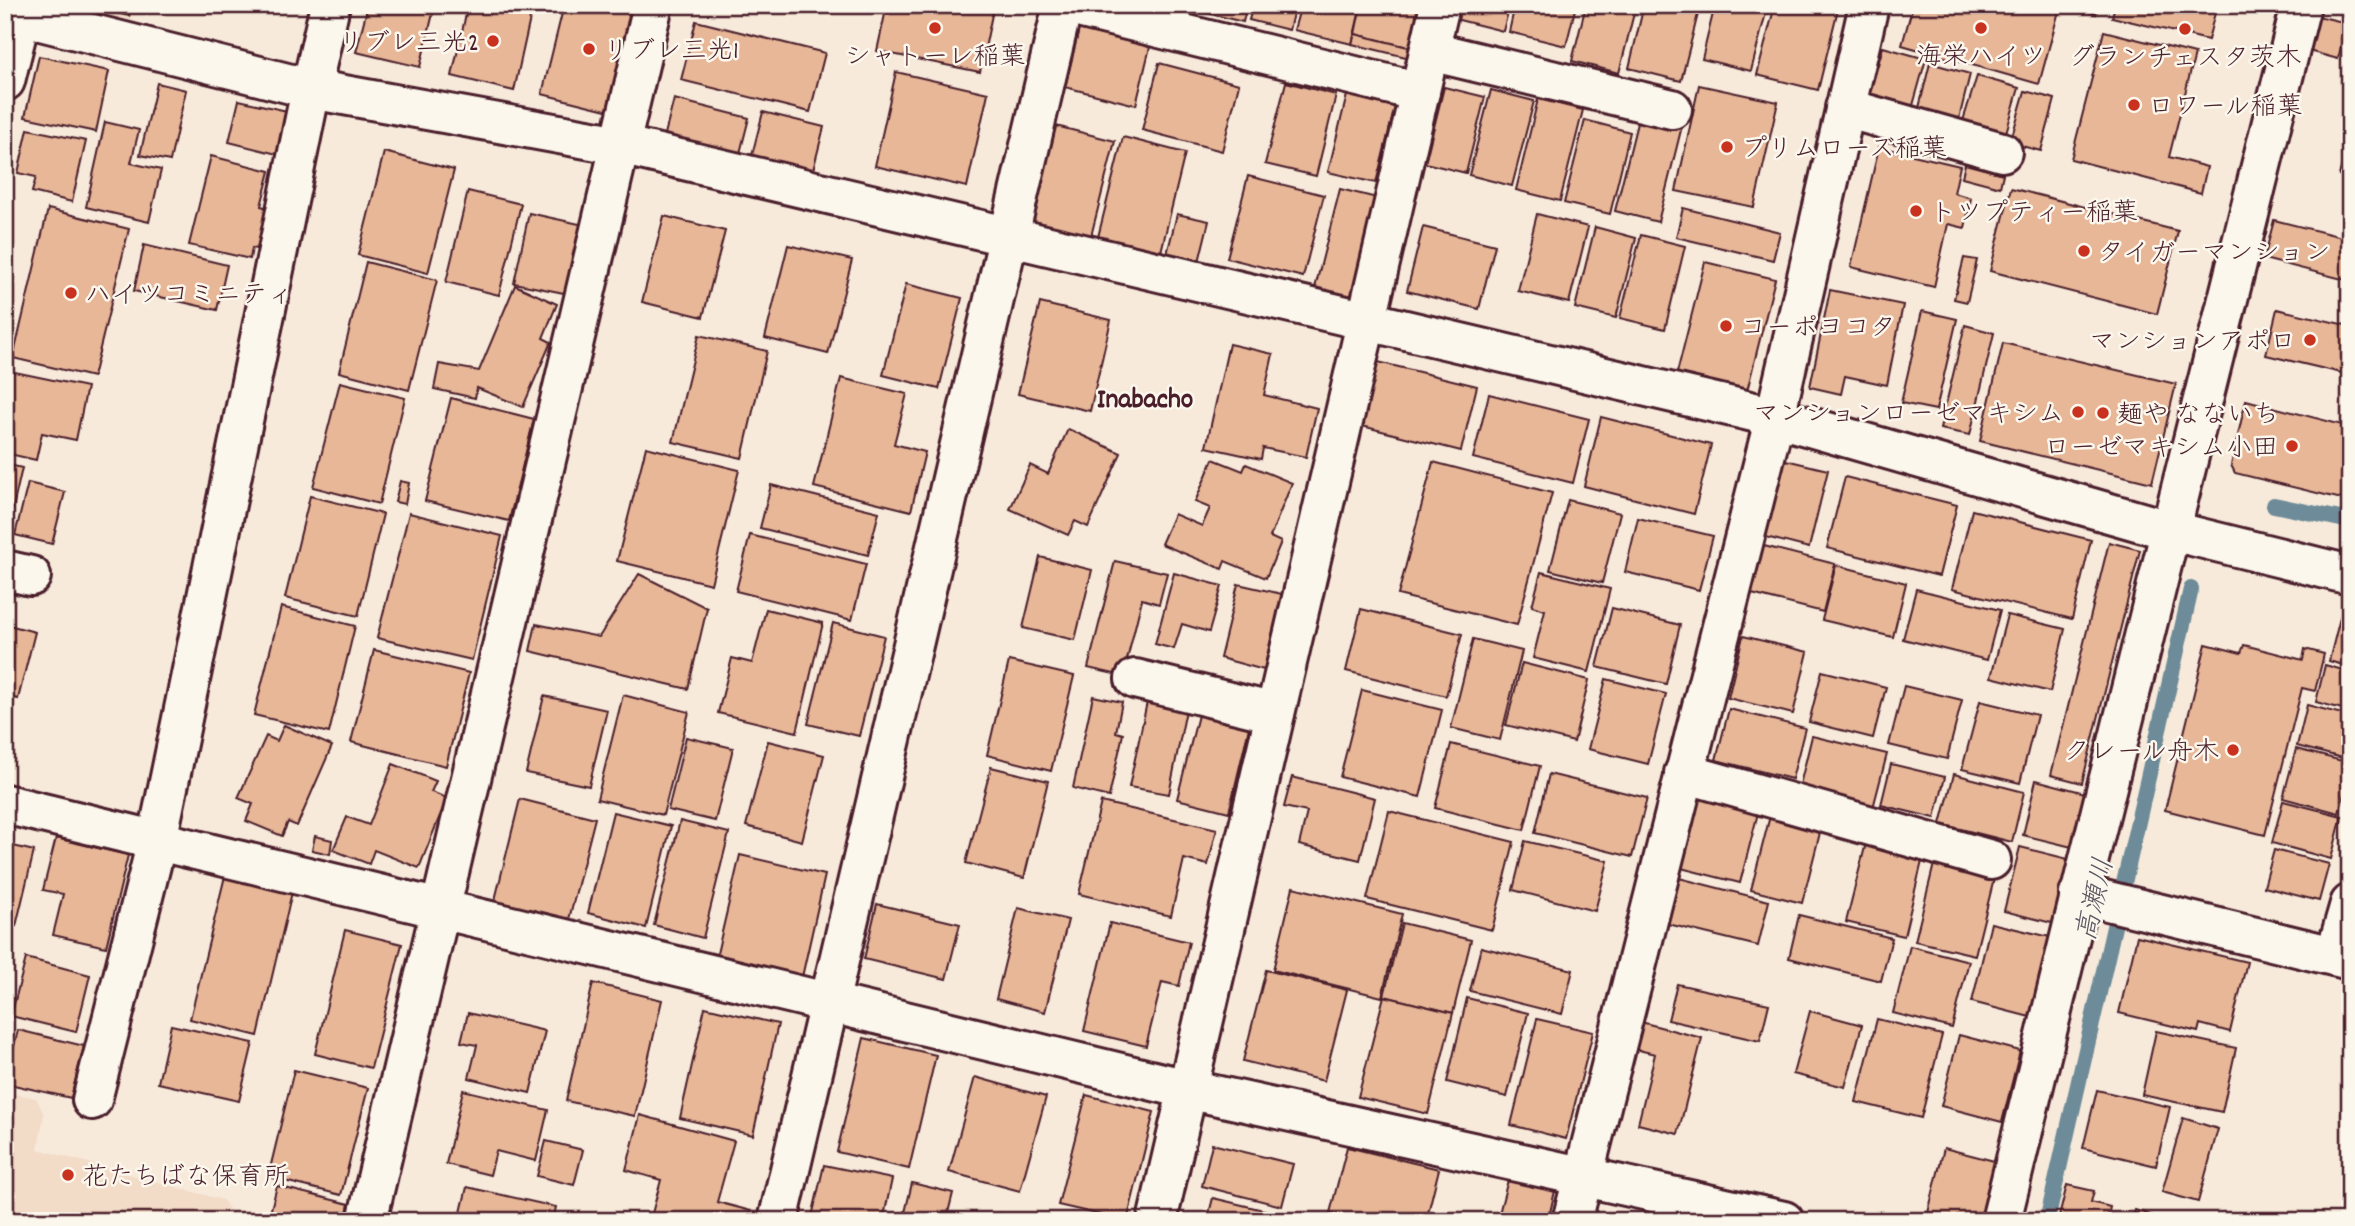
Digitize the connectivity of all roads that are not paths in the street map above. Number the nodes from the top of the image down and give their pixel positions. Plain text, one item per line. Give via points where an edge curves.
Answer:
1 (330, 5) edge
2 (653, 5) edge
3 (1064, 5) edge
4 (1440, 5) edge
5 (1869, 5) edge
6 (2301, 5) edge
7 (13, 14) edge
8 (1430, 51) junction
9 (5, 81) edge
10 (311, 89) junction
11 (1420, 92) junction
12 (1846, 108) junction
13 (1672, 109) dead end
14 (620, 145) junction
15 (2002, 152) dead end
16 (1009, 236) junction
17 (1367, 321) junction
18 (1774, 416) junction
19 (2172, 531) junction
20 (2350, 575) edge
21 (1135, 679) dead end
22 (1275, 713) junction
23 (1684, 773) junction
24 (5, 804) edge
25 (157, 841) junction
26 (1991, 860) dead end
27 (2104, 900) junction
28 (2350, 904) edge
29 (440, 909) junction
30 (2342, 958) edge
31 (830, 1003) junction
32 (1187, 1089) junction
33 (92, 1100) dead end
34 (1582, 1175) junction
35 (367, 1221) edge
36 (778, 1221) edge
37 (1157, 1221) edge
38 (1572, 1221) edge
39 (1784, 1221) edge
40 (2001, 1221) edge

1 - 10 street
2 - 14 street
3 - 11 street
3 - 16 street
4 - 8 street
5 - 12 street
6 - 19 street
7 - 9 street
7 - 10 street
8 - 11 street
8 - 13 street
10 - 14 street
10 - 25 street
11 - 17 street
12 - 15 street
12 - 18 street
14 - 16 street
14 - 29 street
16 - 17 street
16 - 31 street
17 - 18 street
17 - 22 street
18 - 19 street
18 - 23 street
19 - 20 street
19 - 27 street
21 - 22 street
22 - 32 street
23 - 26 street
23 - 34 street
24 - 25 street
25 - 29 street
25 - 33 street
27 - 30 street
27 - 40 street
28 - 30 street
29 - 31 street
29 - 35 street
31 - 32 street
31 - 36 street
32 - 34 street
32 - 37 street
34 - 38 street
34 - 39 street

